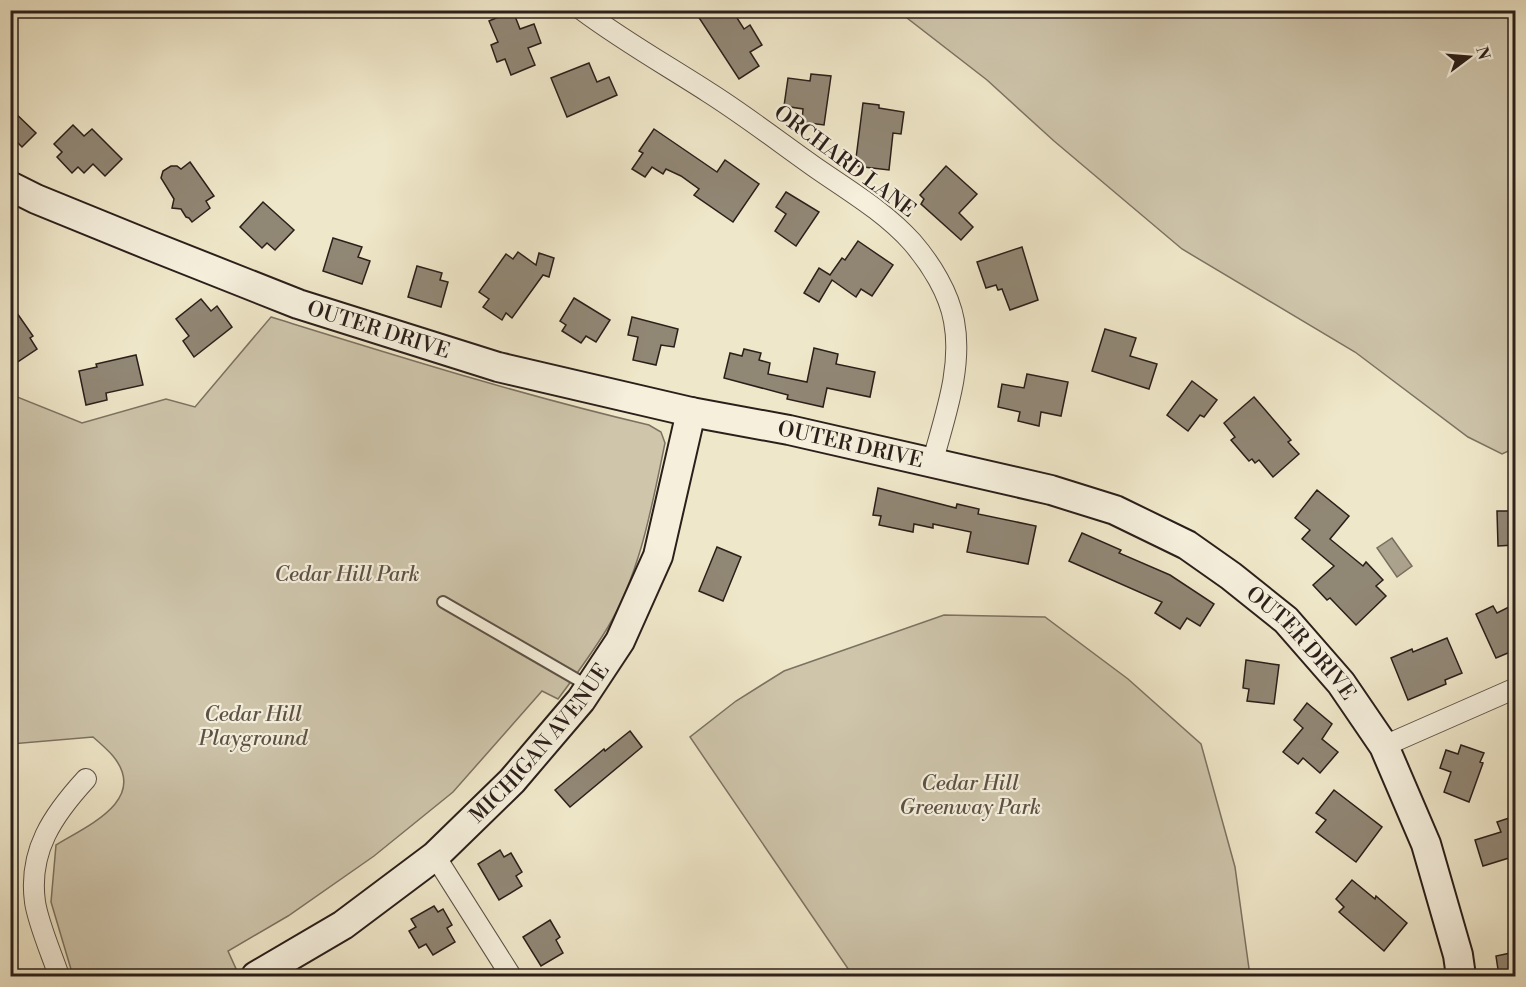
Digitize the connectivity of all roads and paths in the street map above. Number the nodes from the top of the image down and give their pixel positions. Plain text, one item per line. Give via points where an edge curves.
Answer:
1 (582, 10) edge
2 (10, 186) edge
3 (691, 412) junction
4 (932, 464) junction
5 (443, 602) dead end
6 (590, 687) junction
7 (1515, 688) edge
8 (1384, 746) junction
9 (86, 779) dead end
10 (435, 856) junction
11 (59, 976) edge
12 (259, 976) edge
13 (511, 976) edge
14 (1461, 976) edge

1 - 4 street, ORCHARD LANE via 890,219 913,243 935,272 945,295 954,320 957,350 953,383
2 - 3 street, OUTER DRIVE via 298,304 498,366
3 - 4 street, OUTER DRIVE via 789,430
3 - 6 street, MICHIGAN AVENUE via 658,556 620,641
4 - 8 street, OUTER DRIVE via 1063,493 1116,510 1187,545 1286,620 1341,683
5 - 6 lane
6 - 10 street, MICHIGAN AVENUE via 512,781
7 - 8 street
8 - 14 street, OUTER DRIVE via 1426,844
9 - 11 street via 63,804 45,834 34,867 35,903
10 - 12 street, MICHIGAN AVENUE via 343,926
10 - 13 street

